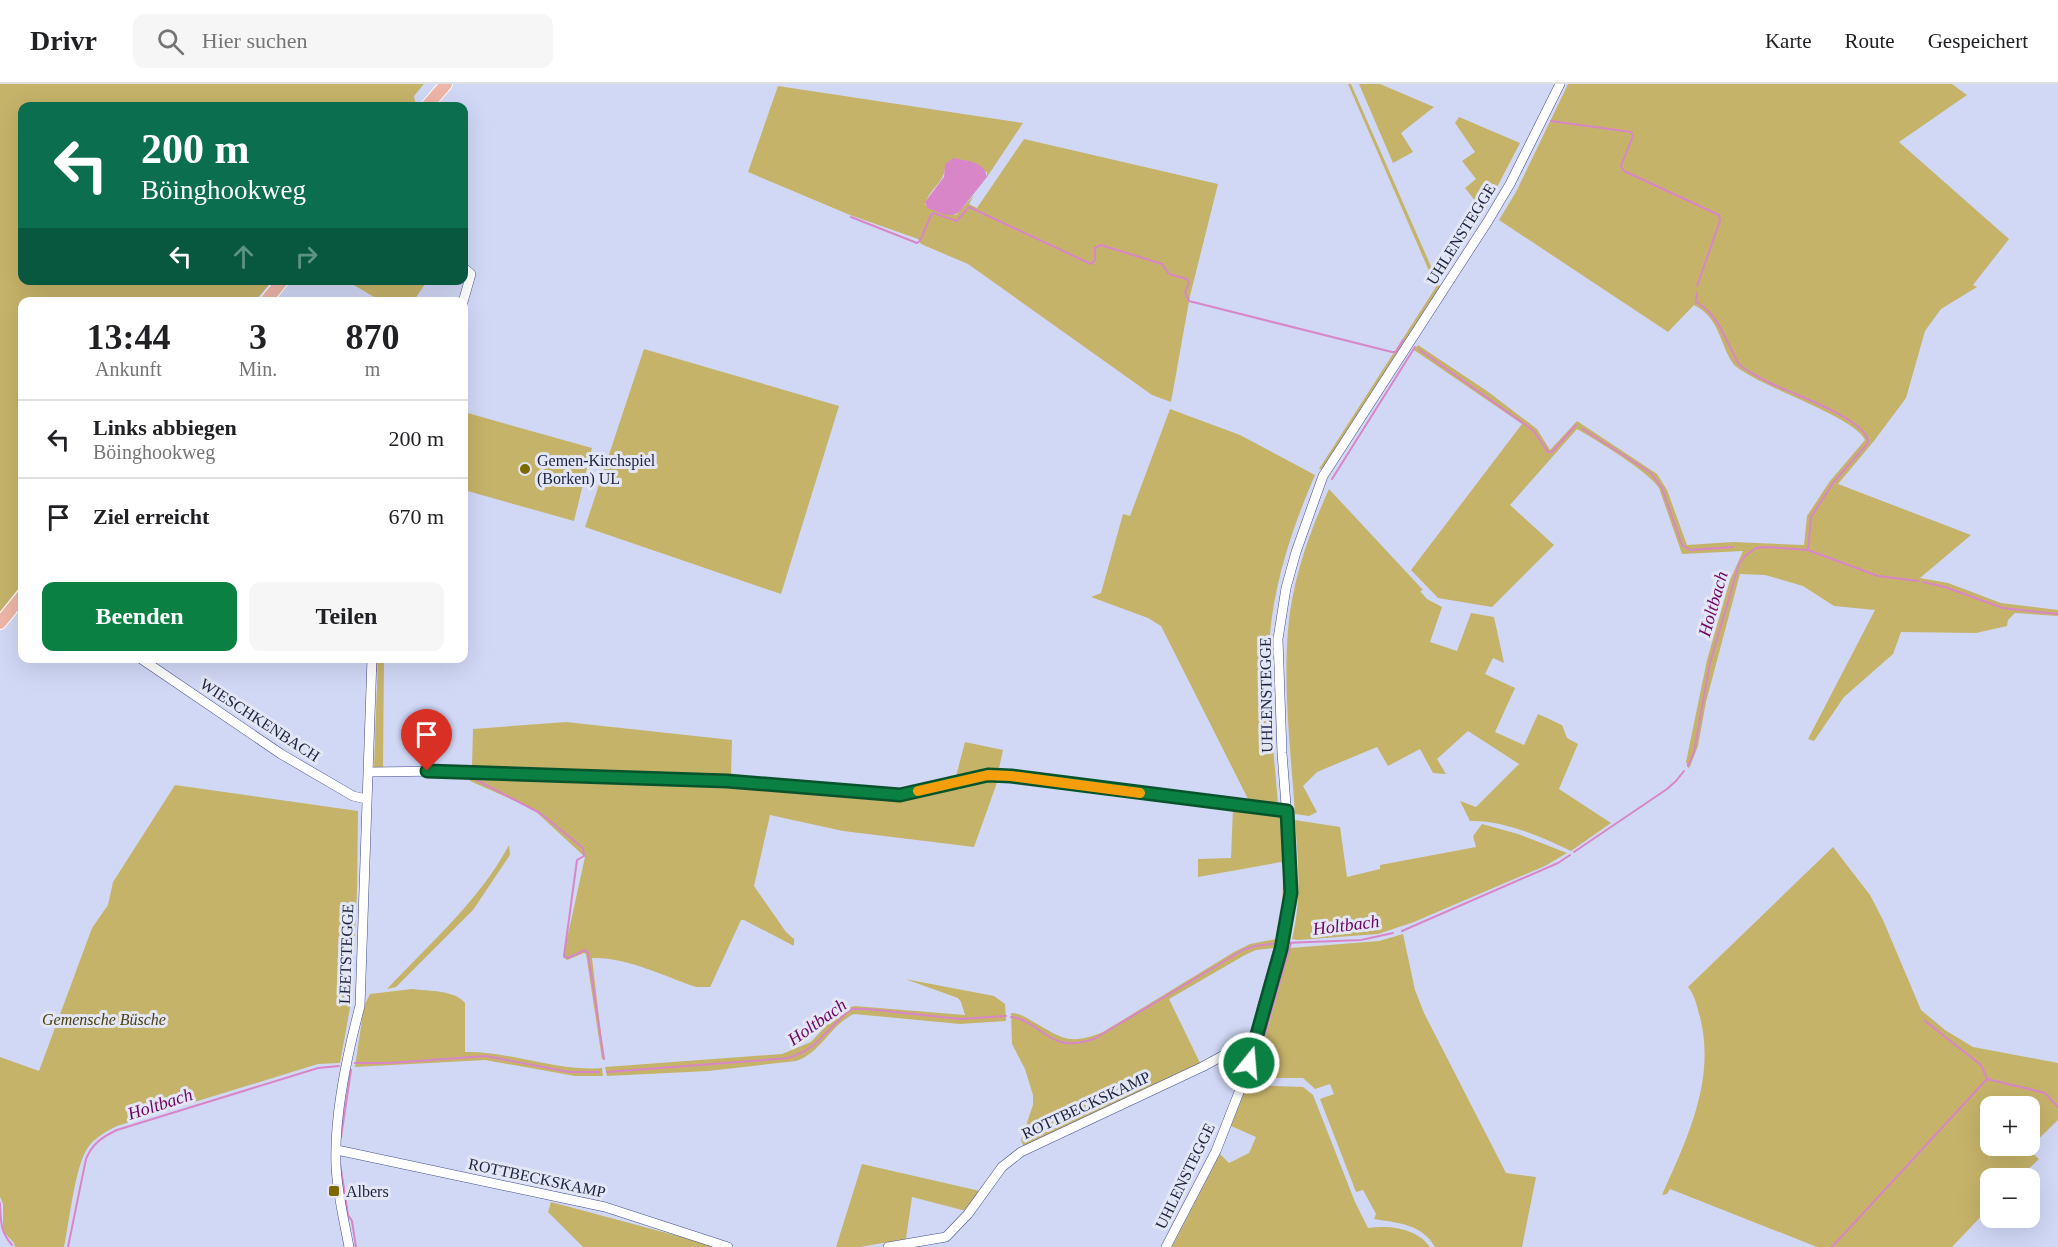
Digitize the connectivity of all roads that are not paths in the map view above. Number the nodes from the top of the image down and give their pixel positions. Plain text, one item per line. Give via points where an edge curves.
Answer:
1 (446, 84) edge
2 (1560, 84) edge
3 (430, 102) edge
4 (279, 285) edge
5 (269, 297) edge
6 (18, 601) edge
7 (0, 623) edge
8 (147, 663) edge
9 (372, 663) edge
10 (369, 772) junction
11 (366, 799) junction
12 (1287, 811) junction
13 (1255, 1044) junction
14 (337, 1150) junction
15 (349, 1247) edge
16 (728, 1247) edge
17 (888, 1247) edge
18 (1166, 1247) edge

1 - 3 main road
2 - 12 street, UHLENSTEGGE via 1494,211 1323,476 1286,588 1278,639
4 - 5 main road
6 - 7 main road
8 - 11 street, WIESCHKENBACH via 282,754 353,796
9 - 10 street, LEETSTEGGE
10 - 11 street, LEETSTEGGE
10 - 12 street via 727,781 900,795 988,775
11 - 14 street, LEETSTEGGE via 360,1006 344,1082
12 - 13 street, UHLENSTEGGE via 1291,893 1284,939
13 - 17 street, ROTTBECKSKAMP via 1237,1048 1021,1152 1002,1167 946,1237
13 - 18 street, UHLENSTEGGE via 1216,1151
14 - 15 street, LEETSTEGGE
14 - 16 street, ROTTBECKSKAMP via 606,1207

